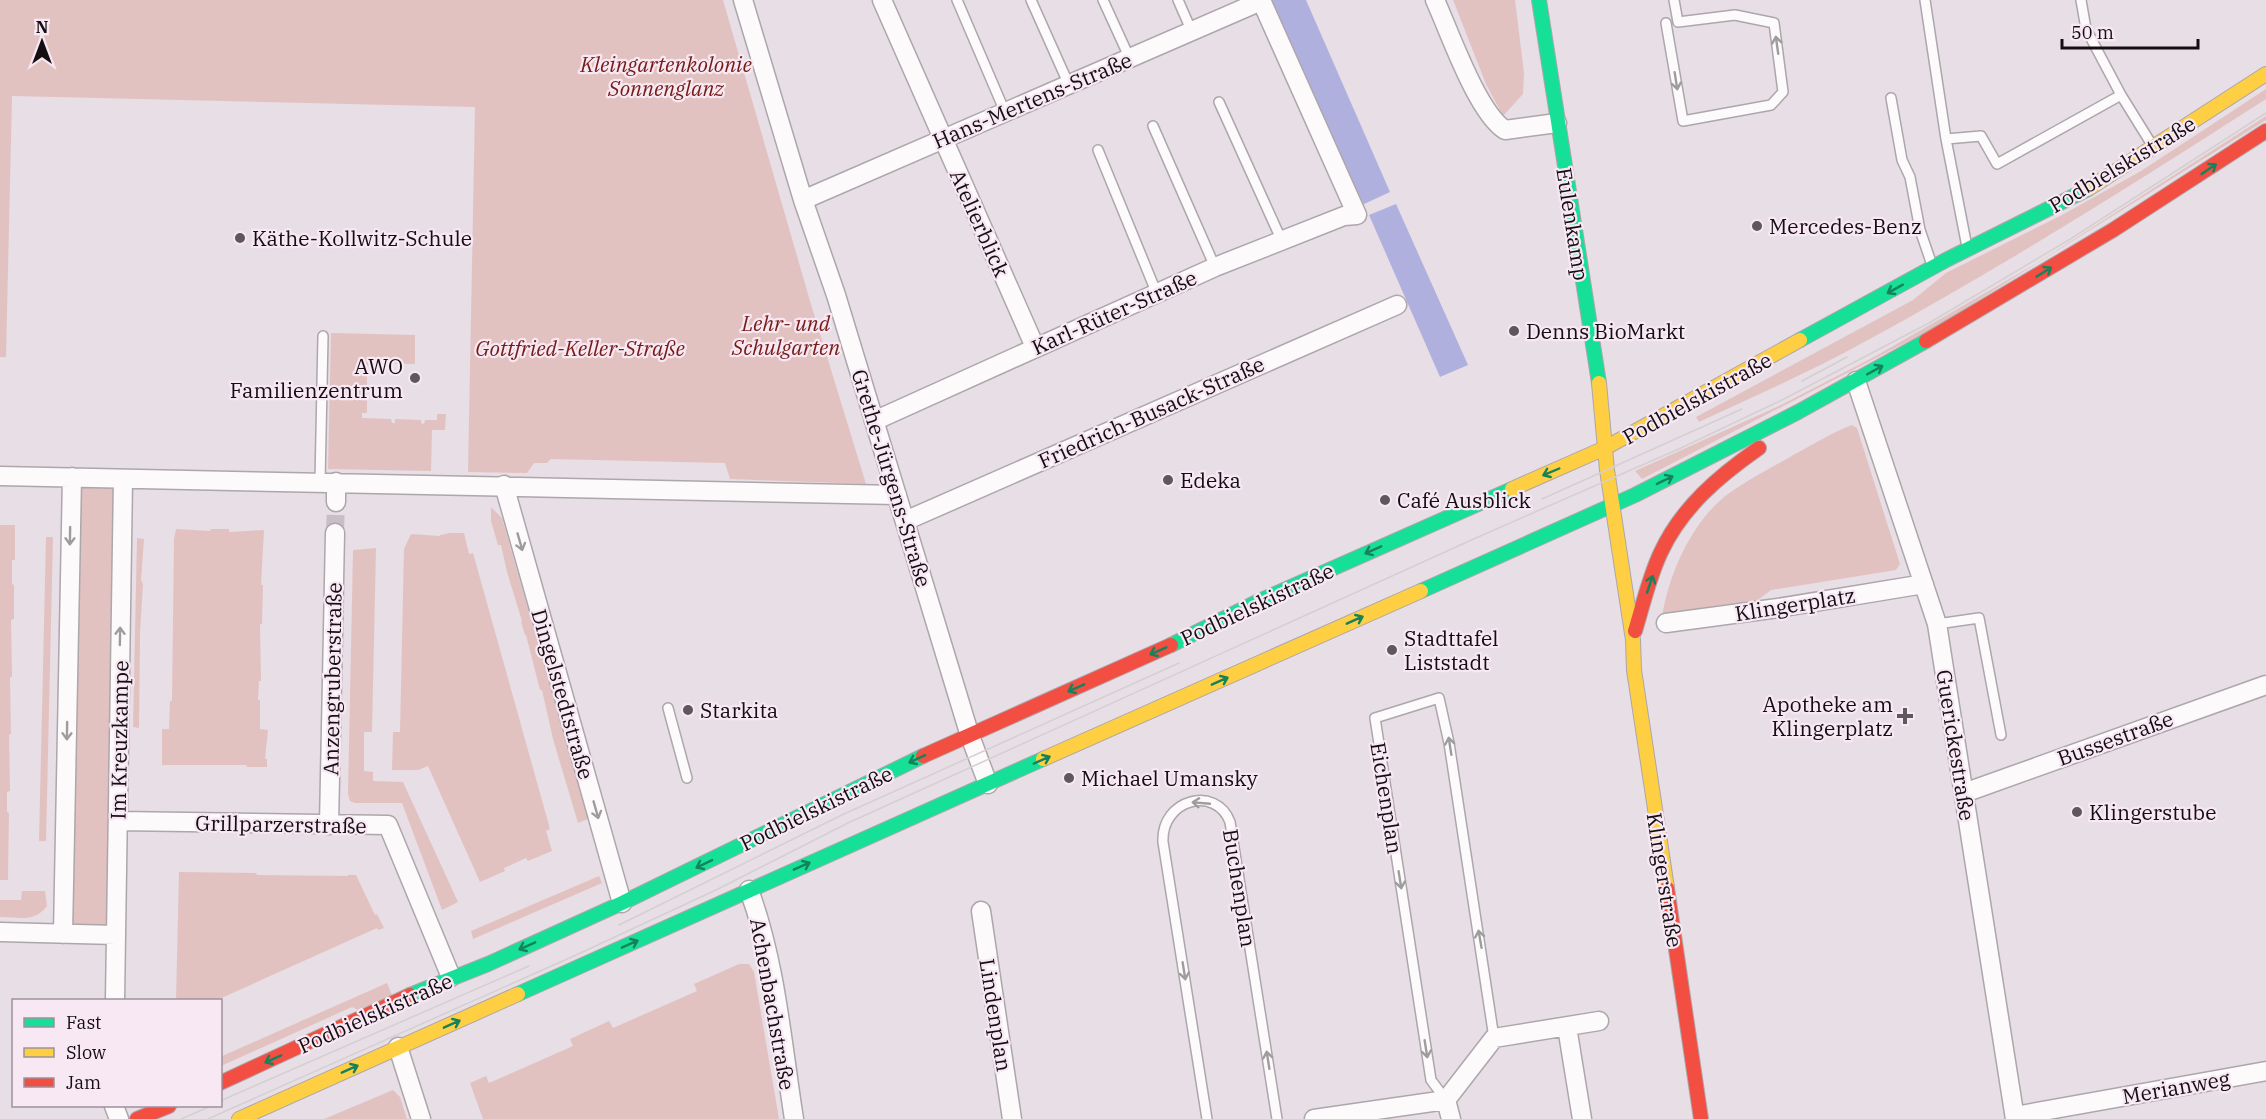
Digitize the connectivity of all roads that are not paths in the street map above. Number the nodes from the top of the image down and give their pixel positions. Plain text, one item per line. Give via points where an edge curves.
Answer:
1 (743, 0) edge
2 (882, 0) edge
3 (957, 0) edge
4 (1031, 0) edge
5 (1103, 0) edge
6 (1178, 0) edge
7 (1435, 0) edge
8 (1539, 0) edge
9 (1674, 0) edge
10 (1925, 0) edge
11 (2081, 0) edge
12 (1261, 1) edge
13 (1666, 23) dead end
14 (1192, 32) junction
15 (1130, 59) junction
16 (2266, 74) edge
17 (1068, 85) junction
18 (2121, 94) junction
19 (1891, 98) dead end
20 (1219, 102) dead end
21 (1005, 112) junction
22 (1557, 123) junction
23 (1153, 126) dead end
24 (2266, 130) edge
25 (944, 138) junction
26 (1946, 139) junction
27 (2153, 148) junction
28 (1098, 150) dead end
29 (803, 200) junction
30 (1281, 239) junction
31 (1968, 249) junction
32 (1215, 267) junction
33 (1932, 268) junction
34 (1156, 294) junction
35 (1397, 304) dead end
36 (323, 336) dead end
37 (1035, 346) junction
38 (1856, 381) junction
39 (874, 420) junction
40 (1605, 448) junction
41 (0, 476) edge
42 (72, 477) junction
43 (123, 479) junction
44 (328, 482) junction
45 (504, 485) junction
46 (897, 495) junction
47 (336, 502) tunnel mouth
48 (1612, 505) junction
49 (905, 521) junction
50 (335, 532) tunnel mouth
51 (1924, 584) junction
52 (1666, 623) dead end
53 (1937, 624) junction
54 (1633, 640) junction
55 (2266, 685) edge
56 (668, 708) dead end
57 (2001, 735) dead end
58 (970, 736) junction
59 (687, 778) dead end
60 (988, 784) junction
61 (1964, 793) junction
62 (118, 821) junction
63 (329, 825) junction
64 (749, 890) junction
65 (622, 903) junction
66 (981, 911) dead end
67 (0, 932) edge
68 (63, 934) junction
69 (116, 935) junction
70 (451, 977) junction
71 (115, 999) edge
72 (1599, 1021) dead end
73 (1568, 1027) junction
74 (1494, 1038) junction
75 (398, 1047) junction
76 (2266, 1071) edge
77 (222, 1082) edge
78 (1446, 1100) junction
79 (167, 1107) edge
80 (2015, 1118) edge
81 (137, 1119) edge
82 (239, 1119) edge
83 (421, 1119) edge
84 (794, 1119) edge
85 (1012, 1119) edge
86 (1207, 1119) edge
87 (1277, 1119) edge
88 (1314, 1119) edge
89 (1450, 1119) edge
90 (1582, 1119) edge
91 (1701, 1119) edge

1 - 29 street, Grethe-Jürgens-Straße
2 - 25 street, Atelierblick
3 - 21 lane
4 - 17 lane
5 - 15 lane
6 - 14 lane
7 - 22 street via 1483,106 1497,125 1505,130
8 - 22 main road, Eulenkamp
13 -> 9 lane via 1683,121 1771,105 1783,92 1773,23 1735,15 1678,22
10 - 26 lane
11 - 18 lane via 2085,29
12 - 14 street, Hans-Mertens-Straße
12 - 30 street, Karl-Rüter-Straße via 1357,215
14 - 15 street, Hans-Mertens-Straße
15 - 17 street, Hans-Mertens-Straße
16 - 27 main road, Podbielskistraße
17 - 21 street, Hans-Mertens-Straße
18 - 26 lane via 1997,164 1981,136
18 - 27 lane
19 - 33 lane via 1902,160 1910,177
20 - 30 lane
21 - 25 street, Hans-Mertens-Straße
22 - 40 main road, Eulenkamp via 1600,389
23 - 32 lane
38 -> 24 main road, Podbielskistraße via 2177,190
25 - 29 street, Hans-Mertens-Straße
25 - 37 street, Atelierblick
26 - 31 lane
27 - 31 main road, Podbielskistraße via 2093,186
28 - 34 lane
29 - 39 street, Grethe-Jürgens-Straße
30 - 32 street, Karl-Rüter-Straße
31 - 33 main road, Podbielskistraße
32 - 34 street, Karl-Rüter-Straße
33 -> 40 main road, Podbielskistraße
34 - 37 street, Karl-Rüter-Straße
35 - 49 street, Friedrich-Busack-Straße
36 - 44 lane
37 - 39 street, Karl-Rüter-Straße
48 -> 38 main road, Podbielskistraße
38 - 51 street, Guerickestraße
54 -> 38 main road, Klingerstraße via 1662,551 1700,496 1725,471
39 - 46 street, Grethe-Jürgens-Straße
40 - 48 main road, Klingerstraße
40 -> 58 main road, Podbielskistraße via 1267,597 1198,633
41 - 42 street
42 - 43 street
42 -> 68 street
43 - 44 street
62 -> 43 street, Im Kreuzkampe
44 - 45 street
44 - 47 street
45 - 46 street
45 -> 65 street, Dingelstedtstraße
46 - 49 street, Grethe-Jürgens-Straße
48 - 54 main road, Klingerstraße
60 -> 48 main road, Podbielskistraße
49 - 58 street, Grethe-Jürgens-Straße
50 - 63 street, Anzengruberstraße
51 - 52 street, Klingerplatz
51 - 53 street, Guerickestraße
53 - 57 lane via 1979,618
53 - 61 street, Guerickestraße
54 - 91 main road, Klingerstraße via 1634,670
55 - 61 street, Bussestraße
56 - 59 lane
58 - 60 street, Grethe-Jürgens-Straße
58 -> 65 main road, Podbielskistraße
64 -> 60 main road, Podbielskistraße
61 - 80 street, Guerickestraße
62 - 63 street, Grillparzerstraße
62 - 69 street, Im Kreuzkampe
63 - 70 street, Grillparzerstraße via 388,825
75 -> 64 main road, Podbielskistraße
64 - 84 street, Achenbachstraße via 761,922
65 -> 70 main road, Podbielskistraße
66 - 85 street, Lindenplan
67 - 68 street
68 - 69 street
69 - 71 street, Im Kreuzkampe
70 -> 77 main road, Podbielskistraße
72 - 73 street
73 - 74 street
73 - 90 street
74 - 78 street
74 -> 78 lane, Eichenplan via 1451,753 1439,698 1375,718 1431,1080
82 -> 75 main road, Podbielskistraße
75 - 83 street
76 - 80 street, Merianweg
78 - 88 street
78 - 89 street
79 - 81 main road
87 -> 86 lane, Buchenplan via 1230,822 1224,810 1209,802 1192,801 1172,811 1163,833

